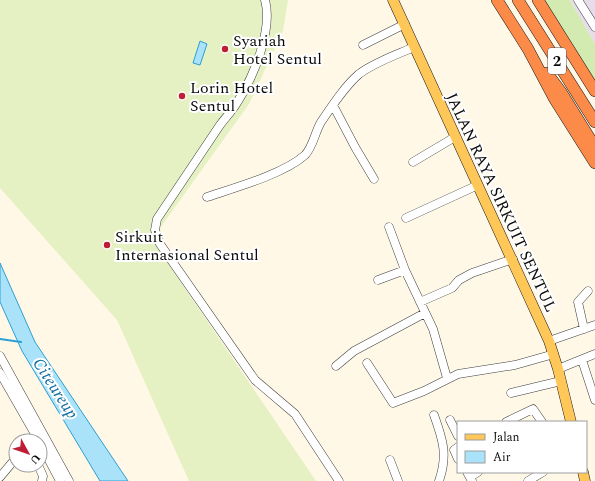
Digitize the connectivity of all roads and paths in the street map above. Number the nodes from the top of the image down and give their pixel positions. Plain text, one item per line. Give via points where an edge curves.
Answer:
1 (265, 0) edge
2 (393, 0) edge
3 (498, 0) edge
4 (518, 0) edge
5 (538, 0) edge
6 (544, 0) edge
7 (578, 0) edge
8 (405, 24) junction
9 (554, 25) junction
10 (595, 27) edge
11 (363, 45) dead end
12 (414, 47) junction
13 (528, 48) junction
14 (595, 91) edge
15 (333, 105) junction
16 (595, 122) edge
17 (455, 137) junction
18 (595, 147) edge
19 (413, 162) dead end
20 (595, 163) edge
21 (374, 179) dead end
22 (478, 185) junction
23 (207, 197) dead end
24 (406, 218) dead end
25 (390, 227) dead end
26 (513, 259) junction
27 (405, 270) junction
28 (378, 280) dead end
29 (588, 291) dead end
30 (420, 302) junction
31 (425, 313) junction
32 (595, 325) edge
33 (584, 329) junction
34 (549, 341) junction
35 (554, 354) junction
36 (595, 354) edge
37 (0, 356) edge
38 (582, 360) junction
39 (367, 363) dead end
40 (336, 366) dead end
41 (558, 369) junction
42 (0, 373) edge
43 (448, 378) junction
44 (561, 382) junction
45 (511, 393) dead end
46 (595, 400) edge
47 (434, 415) dead end
48 (450, 420) dead end
49 (508, 421) edge
50 (541, 421) edge
51 (571, 421) edge
52 (34, 433) edge
53 (457, 434) edge
54 (457, 448) edge
55 (457, 457) edge
56 (48, 459) edge
57 (390, 460) dead end
58 (8, 468) edge
59 (541, 473) edge
60 (0, 477) edge
61 (529, 477) edge
62 (60, 481) edge
63 (69, 481) edge
64 (339, 481) edge
65 (398, 481) edge
66 (439, 481) edge

1 - 64 street via 267,24 247,86 157,219 155,230 160,244 255,380 295,414
2 - 8 main road, JALAN RAYA SIRKUIT SENTUL
3 - 13 highway
4 - 16 highway, 2
5 - 9 highway, 2
6 - 9 highway
7 - 10 street
8 - 11 street
8 - 12 main road, JALAN RAYA SIRKUIT SENTUL
9 - 14 highway, 2
12 - 15 street via 360,74
12 - 17 main road, JALAN RAYA SIRKUIT SENTUL
13 - 18 highway via 561,92
13 - 20 highway via 554,98
15 - 21 street
15 - 23 street via 317,128 310,148 300,158 289,166 259,179
17 - 19 street
17 - 22 main road, JALAN RAYA SIRKUIT SENTUL
22 - 24 street
22 - 26 main road, JALAN RAYA SIRKUIT SENTUL
25 - 27 street
26 - 30 street via 459,280 452,288
26 - 34 main road, JALAN RAYA SIRKUIT SENTUL
27 - 28 street
27 - 30 street
29 - 33 street via 578,302
30 - 31 street
31 - 40 street via 354,351
31 - 43 street via 433,329
32 - 33 street
33 - 34 street
34 - 35 main road, JALAN RAYA SIRKUIT SENTUL
35 - 41 main road, JALAN RAYA SIRKUIT SENTUL
35 - 43 street via 515,365 476,370
36 - 38 street
37 - 63 street
38 - 41 street
38 - 46 street
39 - 43 street via 393,403
41 - 44 main road, JALAN RAYA SIRKUIT SENTUL
42 - 52 street
44 - 45 street
44 - 51 main road, JALAN RAYA SIRKUIT SENTUL
47 - 66 street via 445,451
48 - 53 street
49 - 50 street via 533,408
54 - 55 street via 454,450
56 - 62 street
57 - 65 street
58 - 60 street
59 - 61 street

